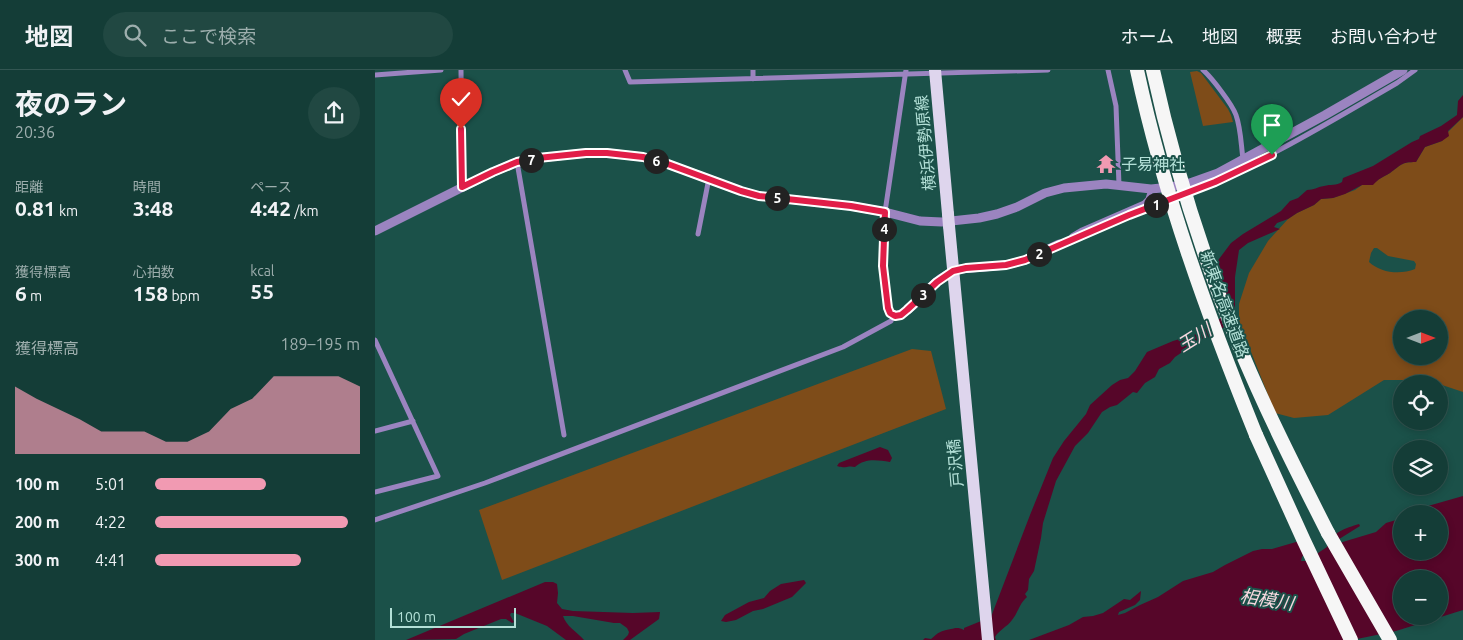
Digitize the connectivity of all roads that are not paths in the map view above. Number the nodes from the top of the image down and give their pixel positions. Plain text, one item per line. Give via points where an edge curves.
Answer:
1 (441, 70) edge
2 (461, 70) edge
3 (625, 70) edge
4 (753, 70) edge
5 (1048, 70) edge
6 (1108, 70) edge
7 (1137, 70) edge
8 (1153, 70) edge
9 (1203, 70) edge
10 (1403, 70) edge
11 (1415, 70) edge
12 (906, 72) edge
13 (935, 72) edge
14 (375, 75) edge
15 (753, 79) junction
16 (1243, 159) junction
17 (517, 162) junction
18 (709, 178) junction
19 (1119, 185) junction
20 (462, 187) junction
21 (1151, 189) junction
22 (885, 212) junction
23 (375, 231) edge
24 (698, 234) dead end
25 (1059, 244) junction
26 (954, 277) junction
27 (893, 318) junction
28 (375, 340) edge
29 (413, 420) junction
30 (375, 431) edge
31 (564, 436) dead end
32 (375, 492) edge
33 (375, 520) edge
34 (988, 640) edge
35 (1351, 640) edge
36 (1390, 640) edge

1 - 14 street
2 - 20 street
3 - 15 street via 629,82
4 - 15 street
5 - 13 street
6 - 19 street via 1116,106
7 - 35 highway, 新東名高速道路, bridge via 1157,153 1217,336 1250,419
8 - 36 highway, 新東名高速道路, bridge via 1175,156 1214,281 1265,406 1328,533
9 - 16 street via 1235,111
10 - 16 street
11 - 25 street via 1255,163
12 - 13 street
12 - 15 street
12 - 22 street
13 - 26 main road, 横浜伊勢原線
16 - 21 street via 1190,183
17 - 18 street via 586,153 625,154
17 - 20 street
17 - 31 street
18 - 22 street via 759,196
18 - 24 street via 698,221
19 - 21 street
19 - 22 street via 1095,184 1053,190 997,214 969,219 930,222
20 - 23 street
21 - 25 street via 1144,203
22 - 27 street via 883,266 888,308
25 - 26 street via 1025,260 966,268
26 - 27 street via 937,282 901,315
26 - 34 main road, 戸沢橋
27 - 33 street via 843,347 485,483
28 - 29 street
29 - 30 street
29 - 32 street via 438,476

